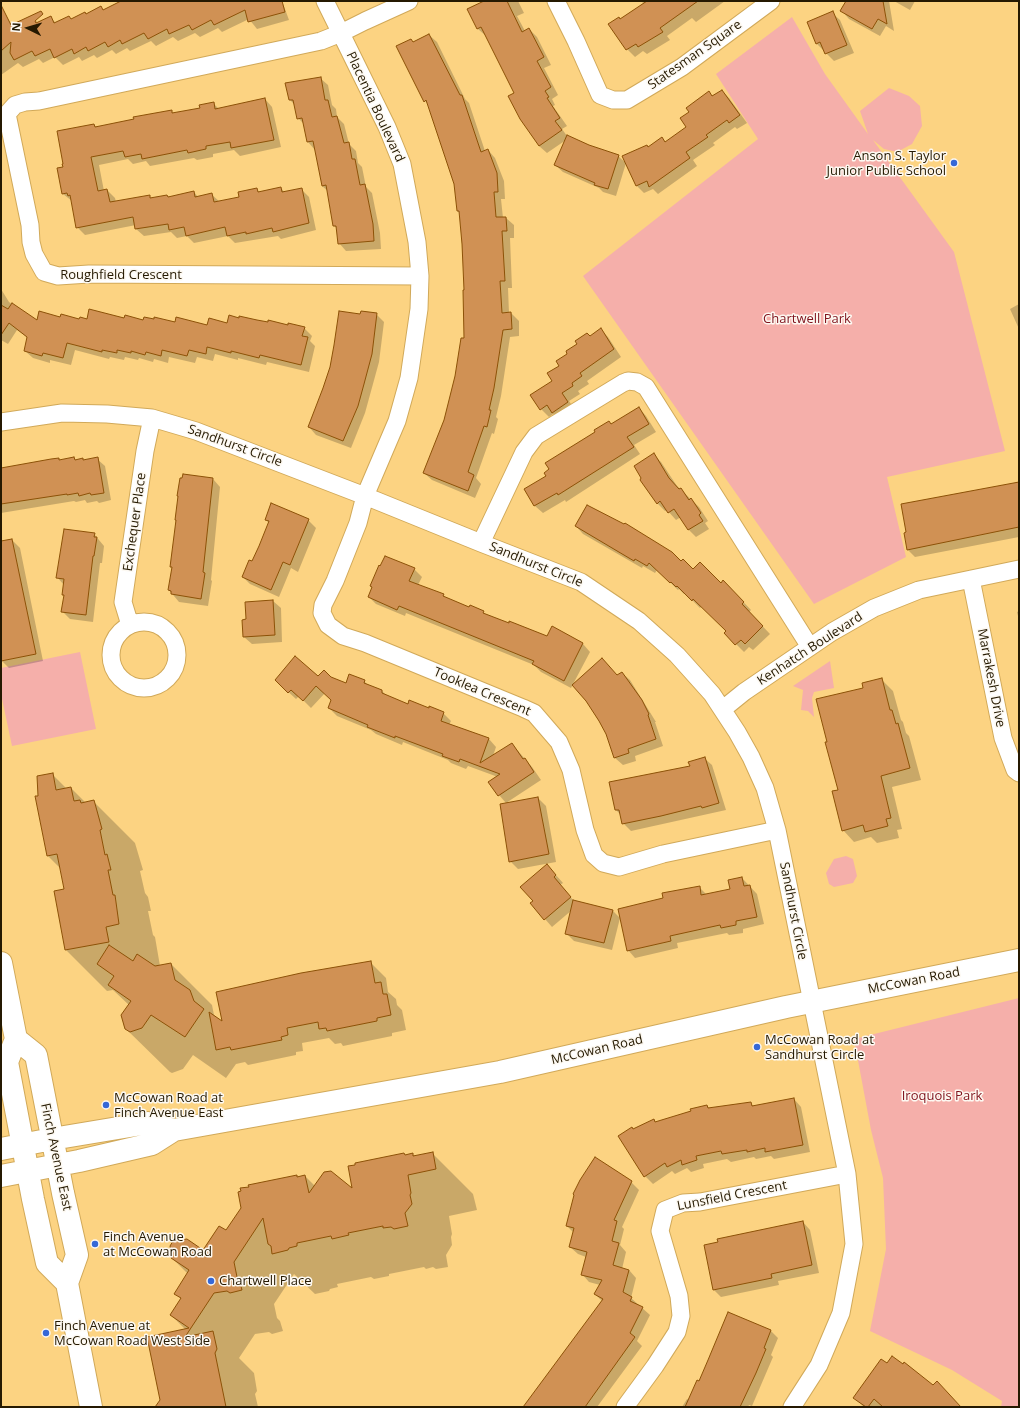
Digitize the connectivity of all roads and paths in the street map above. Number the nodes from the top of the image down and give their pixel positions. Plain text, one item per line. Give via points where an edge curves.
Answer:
1 (325, 1) edge
2 (409, 1) edge
3 (556, 1) edge
4 (771, 1) edge
5 (341, 34) junction
6 (420, 276) junction
7 (152, 418) junction
8 (1, 422) edge
9 (365, 496) junction
10 (481, 543) junction
11 (1019, 570) edge
12 (971, 579) junction
13 (130, 624) dead end
14 (810, 647) junction
15 (723, 709) junction
16 (1019, 773) edge
17 (777, 830) junction
18 (1019, 960) edge
19 (1, 963) edge
20 (812, 1002) junction
21 (16, 1039) junction
22 (174, 1130) junction
23 (52, 1139) junction
24 (22, 1145) junction
25 (1, 1149) edge
26 (57, 1164) junction
27 (28, 1170) junction
28 (847, 1174) junction
29 (1, 1176) edge
30 (67, 1283) junction
31 (91, 1407) edge
32 (625, 1407) edge
33 (792, 1407) edge

1 - 5 street, Placentia Boulevard
2 - 5 street
3 - 4 street, Statesman Square via 600,95 613,100 627,100 682,67
5 - 6 street, Placentia Boulevard via 387,127 402,164 416,236
5 - 6 street, Roughfield Crescent via 314,42 15,105 7,114 34,254 44,272 58,276
6 - 9 street, Placentia Boulevard via 419,309 409,378 397,421
7 - 8 street, Sandhurst Circle via 62,414
7 - 9 street, Sandhurst Circle via 196,430
7 - 13 street, Exchequer Place via 123,602
9 - 10 street, Sandhurst Circle
9 - 17 street, Tooklea Crescent via 358,523 323,605 322,613 328,625 343,636 534,714 559,742 571,770 585,830 594,855 603,863 619,867 663,854
10 - 14 street, Sandhurst Circle via 524,452 536,436 623,383 637,382 650,393
10 - 15 street, Sandhurst Circle via 581,582 639,621 677,655
11 - 12 street, Kenhatch Boulevard
12 - 14 street, Kenhatch Boulevard via 909,593 852,620
12 - 16 street, Marrakesh Drive via 1002,738 1015,770
14 - 15 street, Kenhatch Boulevard
15 - 17 street, Sandhurst Circle via 751,757 765,788
17 - 20 street, Sandhurst Circle
18 - 20 main road, McCowan Road
19 - 21 main road
20 - 22 main road, McCowan Road via 500,1072
20 - 28 street, Sandhurst Circle
21 - 23 main road, Finch Avenue East via 36,1055
21 - 24 main road via 7,1062
22 - 23 main road, McCowan Road via 148,1123
22 - 26 main road, McCowan Road via 152,1144
23 - 24 main road, McCowan Road
23 - 26 main road, Finch Avenue East
24 - 25 main road, McCowan Road
24 - 27 main road
26 - 27 main road, McCowan Road
26 - 30 main road, Finch Avenue East via 77,1255
27 - 29 main road, McCowan Road
27 - 30 main road via 47,1263
28 - 32 street, Lunsfield Crescent via 683,1203 665,1210 660,1231 679,1296 681,1316 677,1332
28 - 33 street, Sandhurst Circle via 854,1244 841,1313 819,1365
30 - 31 main road

